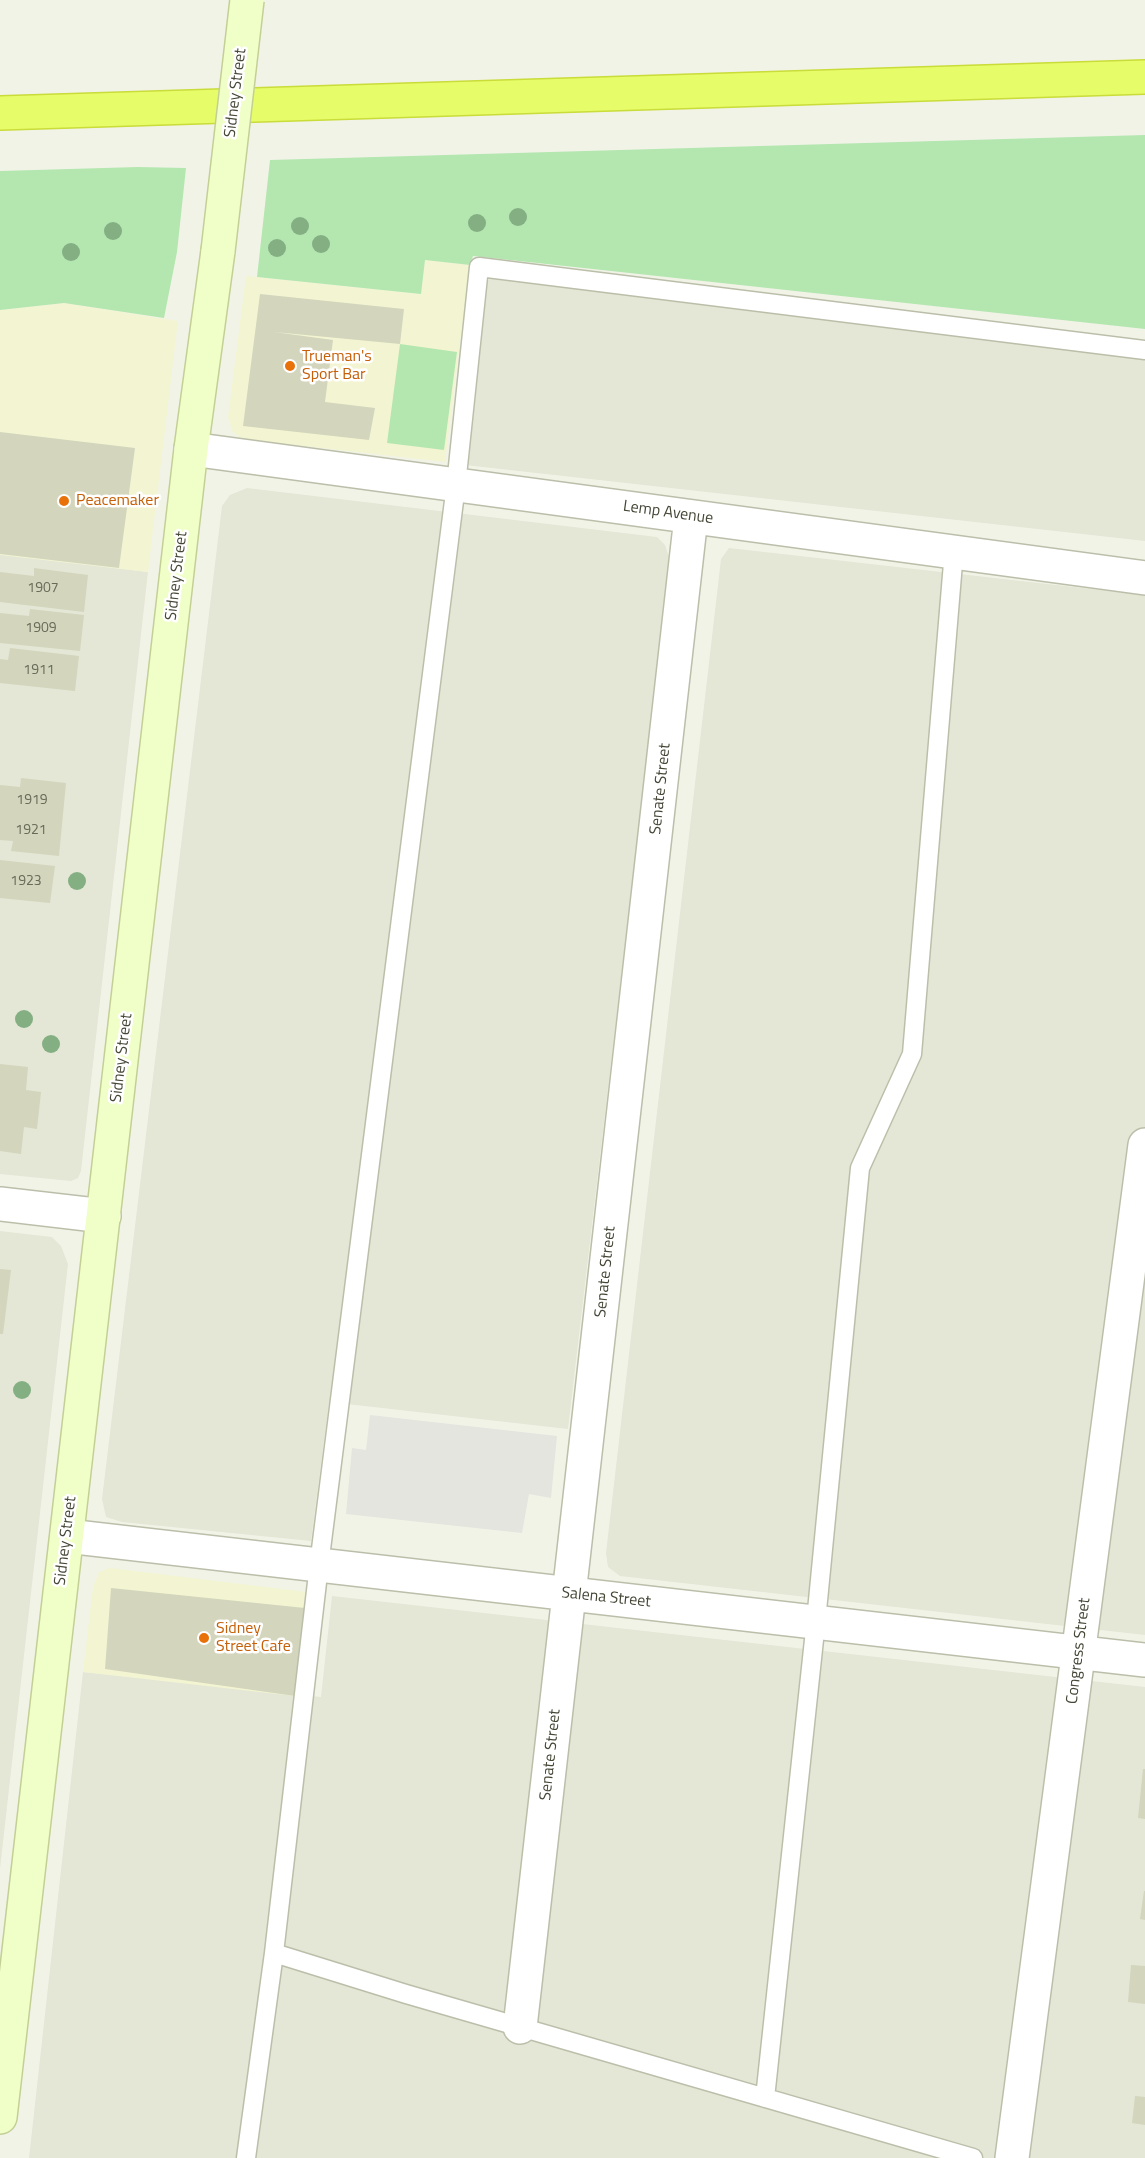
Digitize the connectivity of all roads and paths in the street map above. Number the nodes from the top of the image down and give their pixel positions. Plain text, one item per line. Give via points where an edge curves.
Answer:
1 (247, 0) edge
2 (1145, 77) edge
3 (0, 113) edge
4 (1145, 350) edge
5 (191, 449) junction
6 (456, 485) junction
7 (691, 517) junction
8 (954, 551) junction
9 (1145, 578) edge
10 (1145, 1145) edge
11 (0, 1203) edge
12 (104, 1216) junction
13 (67, 1536) junction
14 (319, 1565) junction
15 (569, 1594) junction
16 (816, 1621) junction
17 (1078, 1652) junction
18 (1145, 1660) edge
19 (274, 1953) junction
20 (520, 2027) junction
21 (765, 2098) junction
22 (0, 2117) edge
23 (246, 2158) edge
24 (973, 2158) edge
25 (1012, 2158) edge

1 - 5 street, Sidney Street, bridge
2 - 3 highway
4 - 6 lane via 479,267
5 - 6 street, Lemp Avenue
5 - 12 street, Sidney Street
6 - 7 street, Lemp Avenue
6 - 14 lane
7 - 8 street, Lemp Avenue
7 - 15 street, Senate Street
8 - 9 street, Lemp Avenue
8 - 16 lane via 912,1054 860,1168
10 - 17 street, Congress Street
11 - 12 street
12 - 13 street, Sidney Street
13 - 14 street, Salena Street
13 - 22 street, Sidney Street
14 - 15 street, Salena Street
14 - 19 lane
15 - 16 street, Salena Street
15 - 20 street, Senate Street
16 - 17 street, Salena Street
16 - 21 lane
17 - 18 street, Salena Street
17 - 25 street, Congress Street
19 - 20 lane
19 - 23 lane
20 - 21 lane
21 - 24 lane

